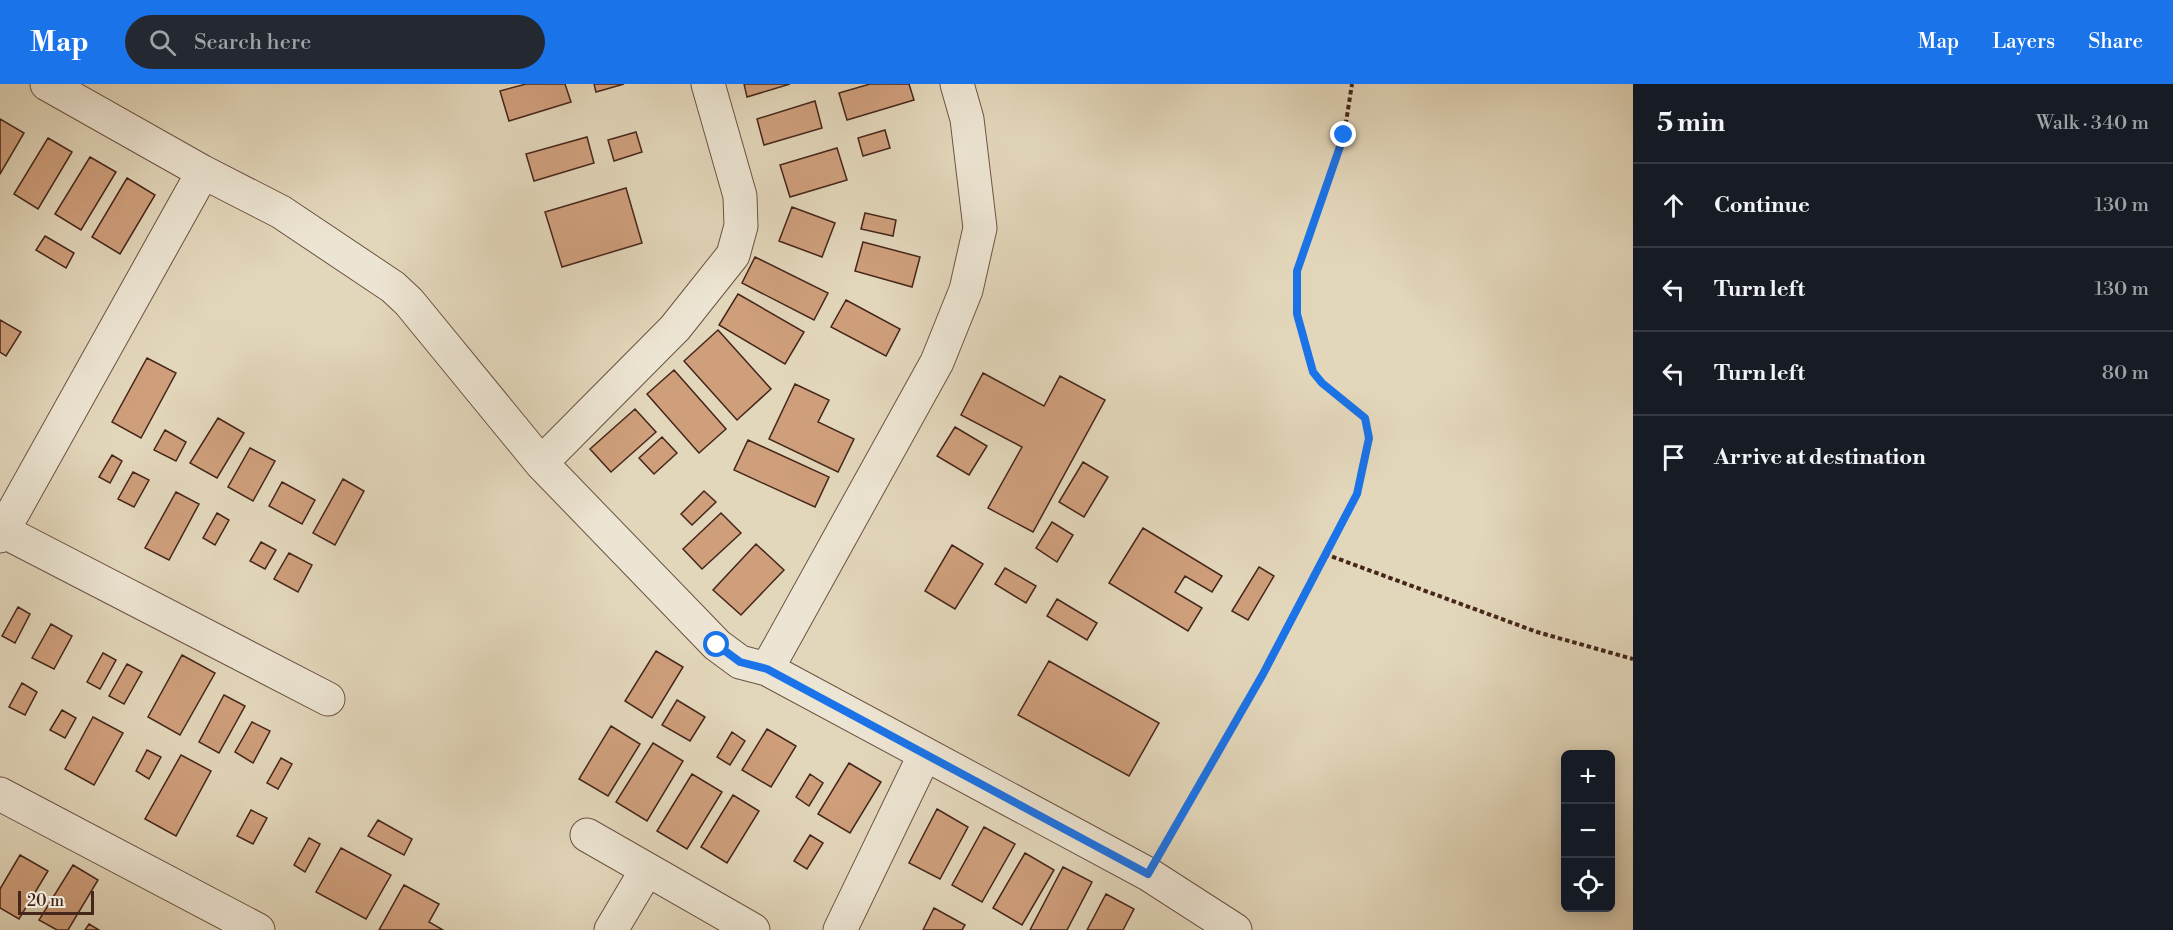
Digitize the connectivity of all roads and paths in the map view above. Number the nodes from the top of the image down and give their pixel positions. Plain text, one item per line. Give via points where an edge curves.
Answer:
1 (47, 84) edge
2 (708, 84) edge
3 (957, 84) edge
4 (1352, 84) edge
5 (203, 172) junction
6 (541, 463) junction
7 (2, 533) edge
8 (1325, 554) junction
9 (1633, 659) edge
10 (767, 669) junction
11 (328, 699) dead end
12 (925, 754) junction
13 (0, 794) edge
14 (587, 835) dead end
15 (646, 871) junction
16 (1148, 874) junction
17 (258, 930) edge
18 (611, 930) edge
19 (753, 930) edge
20 (840, 930) edge
21 (1235, 930) edge

1 - 5 street
2 - 6 street via 740,196 741,226 733,255 675,328
3 - 10 street via 967,120 980,228 966,290 937,362
4 - 8 path via 1344,135 1297,271 1297,314 1313,372 1365,418 1369,438 1357,494
5 - 6 street via 281,212 398,290
5 - 7 street
6 - 10 street via 717,645 740,662
7 - 11 street
8 - 9 path via 1537,632
8 - 16 path via 1263,674
10 - 12 street
12 - 16 street
12 - 20 street
13 - 17 street
14 - 15 street
15 - 18 street
15 - 19 street
16 - 21 street

